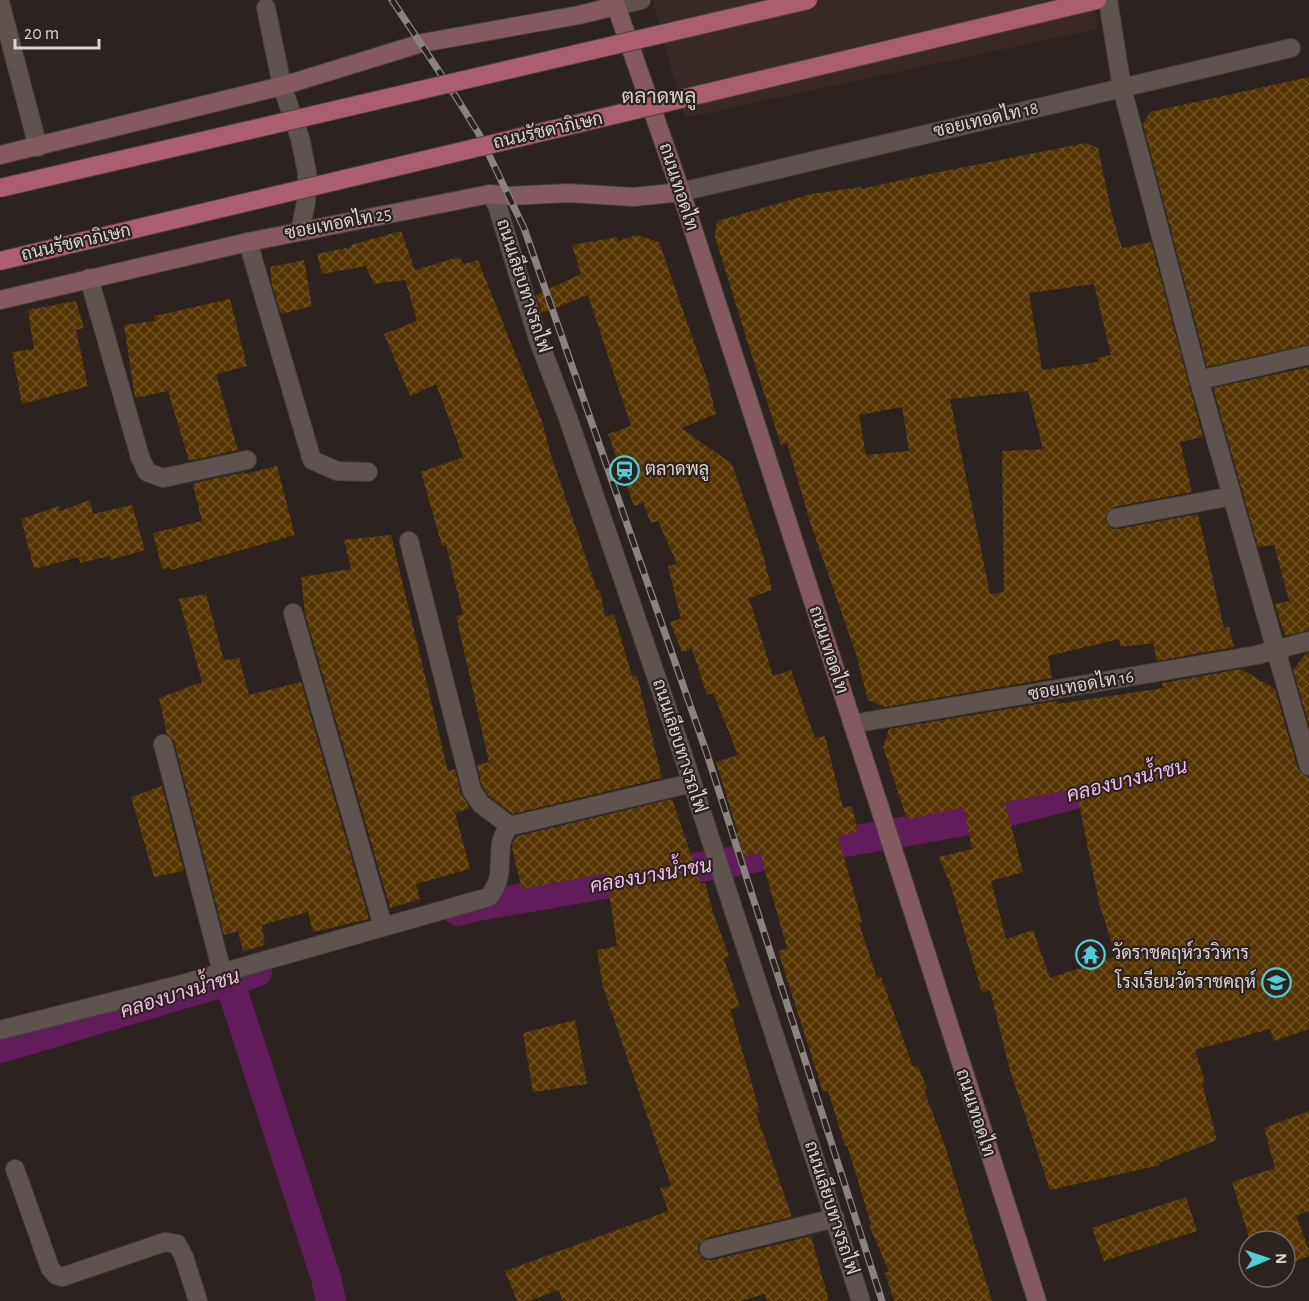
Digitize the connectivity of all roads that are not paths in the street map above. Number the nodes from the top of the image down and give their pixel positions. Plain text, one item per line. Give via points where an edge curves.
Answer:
1 (641, 0) edge
2 (808, 0) edge
3 (1097, 0) edge
4 (1108, 0) edge
5 (0, 2) edge
6 (615, 3) edge
7 (266, 8) dead end
8 (1291, 48) dead end
9 (282, 86) junction
10 (1122, 88) junction
11 (38, 147) junction
12 (0, 155) edge
13 (0, 188) edge
14 (681, 192) junction
15 (490, 194) junction
16 (300, 231) junction
17 (248, 242) junction
18 (0, 261) edge
19 (89, 278) junction
20 (0, 300) edge
21 (1309, 355) edge
22 (1199, 380) junction
23 (247, 460) dead end
24 (368, 472) dead end
25 (1232, 496) junction
26 (1116, 518) dead end
27 (409, 541) dead end
28 (292, 613) dead end
29 (1309, 641) edge
30 (1276, 650) junction
31 (852, 724) junction
32 (163, 744) dead end
33 (1308, 762) edge
34 (692, 783) junction
35 (510, 826) junction
36 (383, 926) junction
37 (222, 972) junction
38 (0, 1030) edge
39 (15, 1169) dead end
40 (835, 1218) junction
41 (709, 1249) dead end
42 (198, 1301) edge
43 (861, 1301) edge
44 (1037, 1301) edge

1 - 6 street
2 - 13 main road, bridge
3 - 18 main road, ถนนรัชดาภิเษก, bridge
4 - 10 street
5 - 11 street
6 - 9 main road via 579,15 422,43
6 - 14 main road, ถนนเทอดไท
7 - 9 street
8 - 10 street, ซอยเทอดไท 18
9 - 11 main road
9 - 16 street via 307,172
10 - 14 street, ซอยเทอดไท 18
10 - 22 street
11 - 12 main road
14 - 15 main road, ซอยเทอดไท 25 via 634,197
14 - 31 main road, ถนนเทอดไท
15 - 16 main road, ซอยเทอดไท 25
15 - 34 street, ถนนเลียบทางรถไฟ via 497,205 538,339
16 - 17 main road, ซอยเทอดไท 25
17 - 19 main road, ซอยเทอดไท 25
17 - 24 street via 312,460 337,471
19 - 20 main road, ซอยเทอดไท 25
19 - 23 street via 147,472 163,478
21 - 22 street
22 - 25 street
25 - 26 street
25 - 30 street
27 - 35 street via 472,791 481,804
28 - 36 street
29 - 30 street, ซอยเทอดไท 16
30 - 31 street, ซอยเทอดไท 16
30 - 33 street
31 - 44 main road, ถนนเทอดไท
32 - 37 street
34 - 35 street
34 - 40 street, ถนนเลียบทางรถไฟ
35 - 36 street via 502,834 499,874 489,897
36 - 37 street
37 - 38 street
39 - 42 street via 56,1275 165,1242 177,1244
40 - 41 street
40 - 43 street, ถนนเลียบทางรถไฟ

